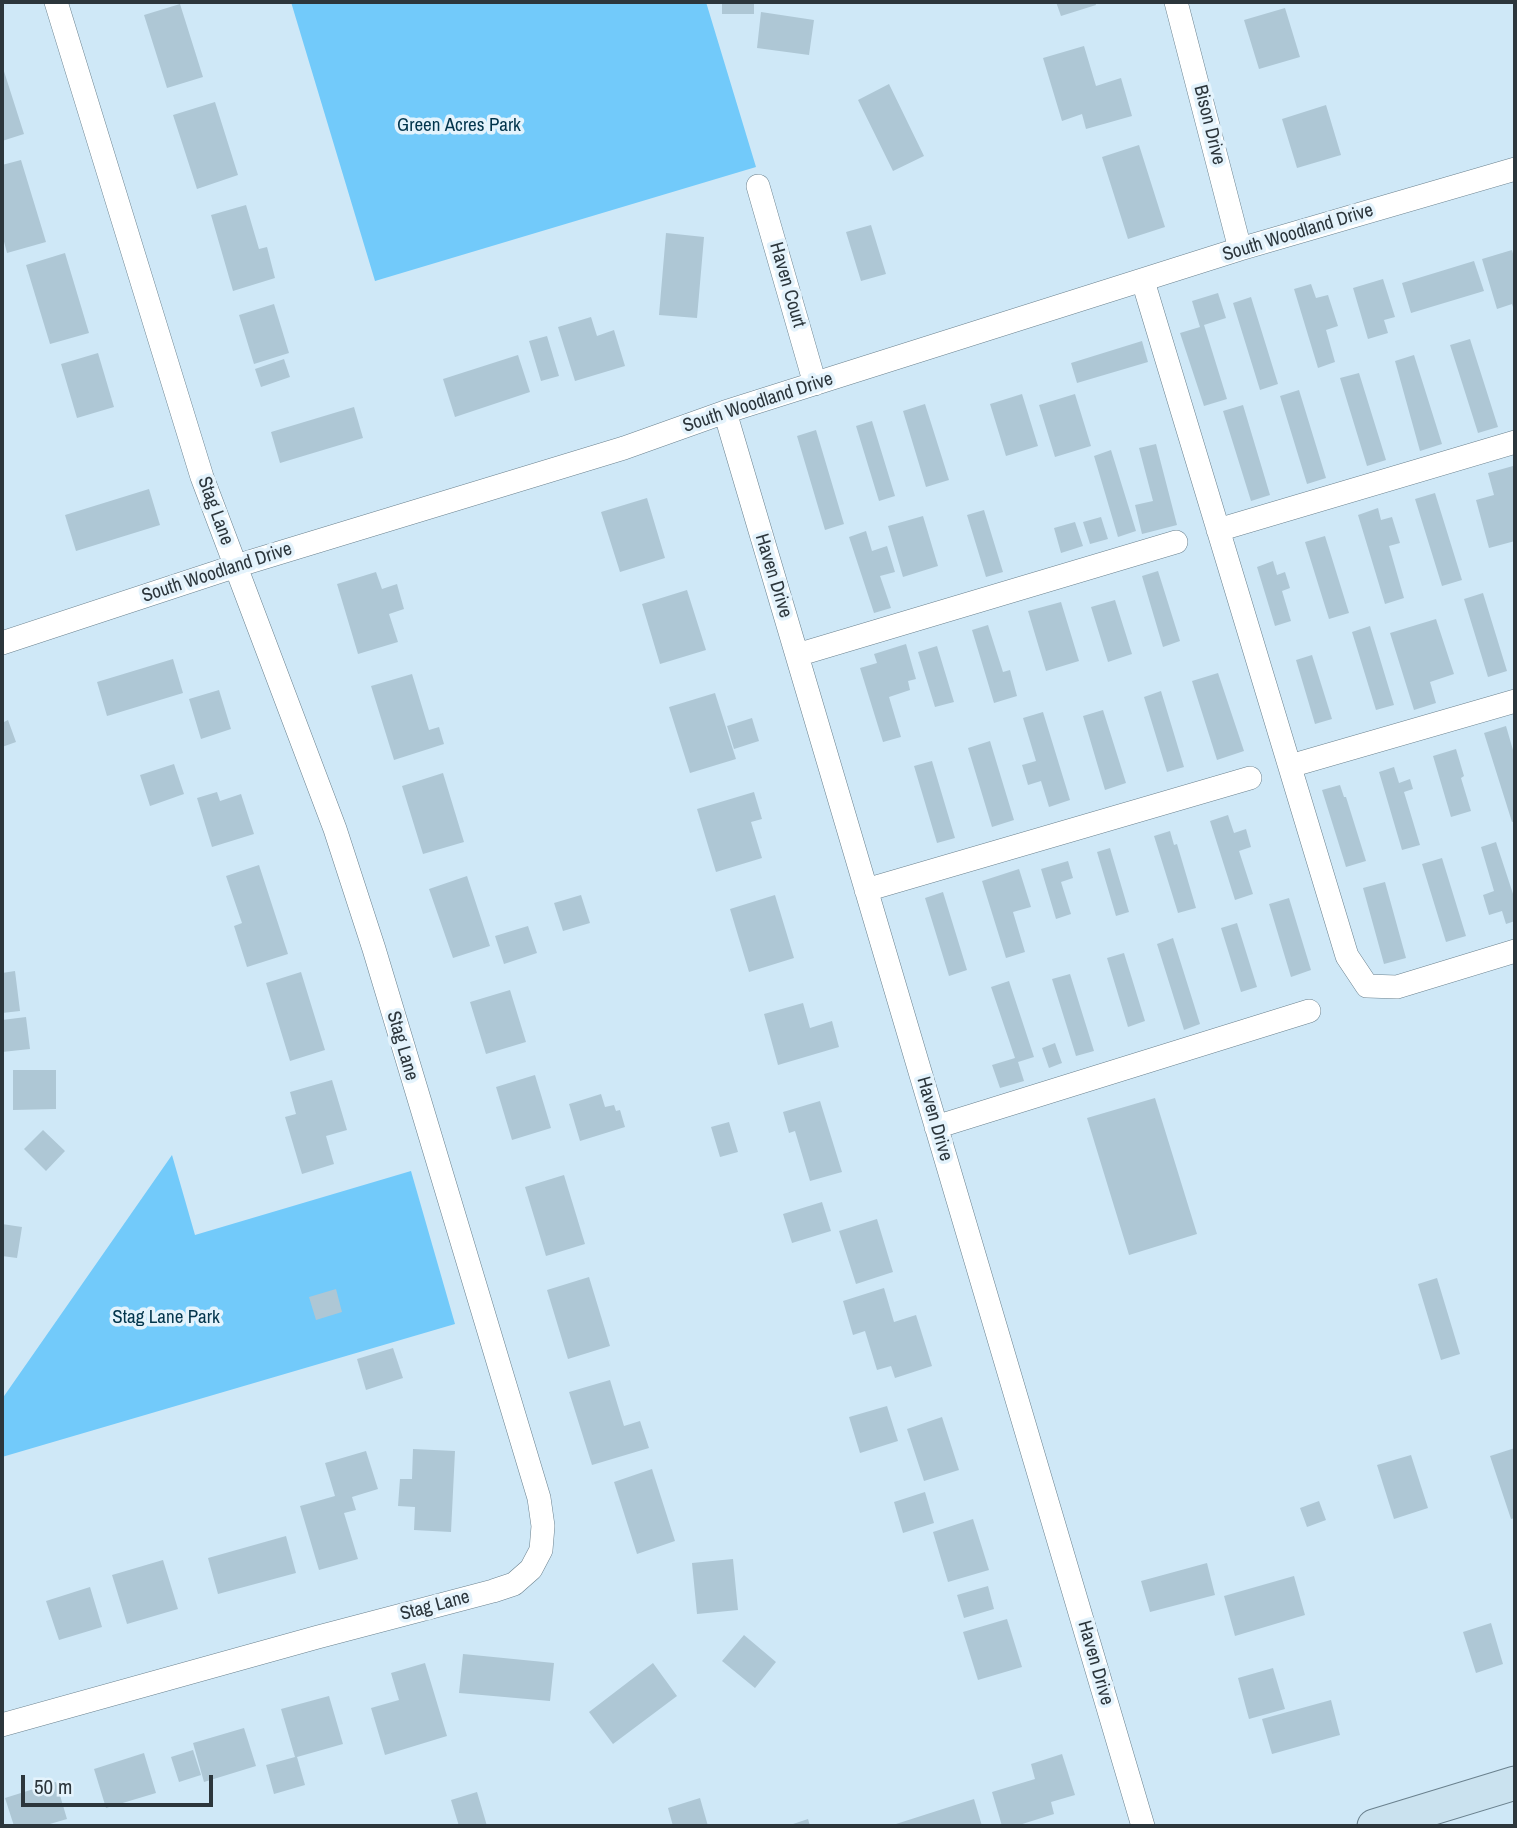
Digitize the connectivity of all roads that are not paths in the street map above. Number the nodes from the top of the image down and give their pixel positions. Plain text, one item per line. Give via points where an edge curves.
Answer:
1 (56, 2) edge
2 (1176, 2) edge
3 (1515, 169) edge
4 (758, 186) dead end
5 (1240, 250) junction
6 (1143, 281) junction
7 (815, 384) junction
8 (725, 412) junction
9 (1515, 442) edge
10 (1218, 530) junction
11 (1176, 542) dead end
12 (236, 566) junction
13 (2, 643) edge
14 (797, 655) junction
15 (1515, 701) edge
16 (1290, 766) junction
17 (1250, 778) dead end
18 (866, 890) junction
19 (1515, 951) edge
20 (1309, 1011) dead end
21 (936, 1126) junction
22 (2, 1725) edge
23 (1515, 1783) edge
24 (1143, 1826) edge
25 (1374, 1826) edge

1 - 12 street, Stag Lane via 202,477
2 - 5 street, Bison Drive
3 - 5 street, South Woodland Drive
4 - 7 street, Haven Court
5 - 6 street, South Woodland Drive
6 - 7 street, South Woodland Drive
6 - 10 street
7 - 8 street, South Woodland Drive
8 - 12 street, South Woodland Drive via 624,449
8 - 14 street, Haven Drive
9 - 10 street
10 - 16 street
11 - 14 street
12 - 13 street, South Woodland Drive
12 - 22 street, Stag Lane via 335,829 374,948 539,1498 544,1526 541,1550 531,1569 514,1584 493,1591
14 - 18 street, Haven Drive
15 - 16 street
16 - 19 street via 1347,956 1367,986 1397,987
17 - 18 street
18 - 21 street, Haven Drive
20 - 21 street
21 - 24 street, Haven Drive
23 - 25 main road

